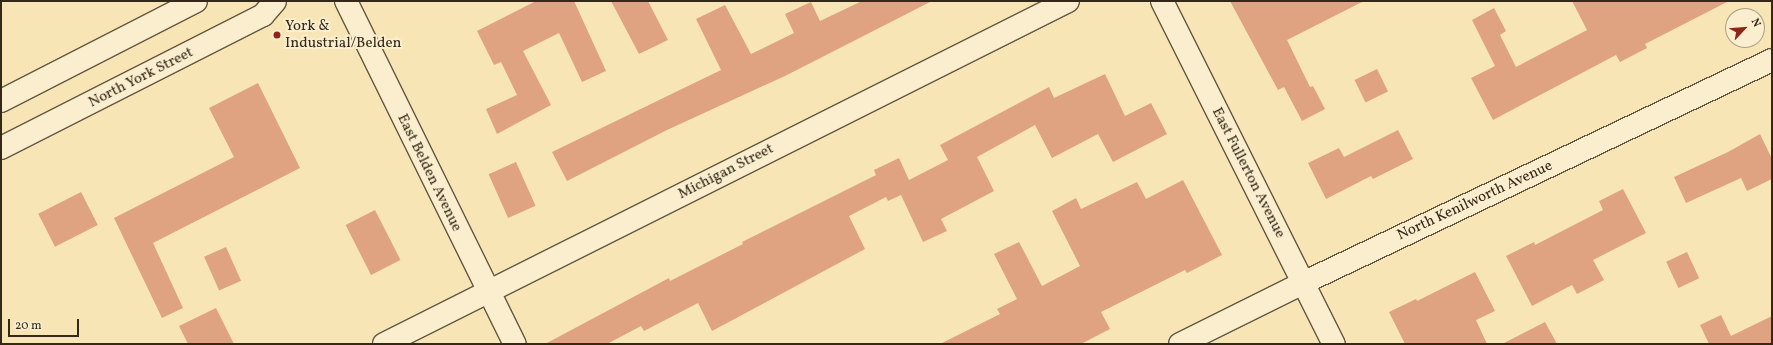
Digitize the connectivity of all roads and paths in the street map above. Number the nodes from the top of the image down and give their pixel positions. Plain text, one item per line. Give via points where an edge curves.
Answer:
1 (196, 1) edge
2 (275, 1) edge
3 (346, 1) edge
4 (1068, 1) edge
5 (1162, 1) edge
6 (1772, 60) edge
7 (1, 101) edge
8 (1, 148) edge
9 (1303, 283) junction
10 (488, 292) junction
11 (384, 344) edge
12 (515, 344) edge
13 (1180, 344) edge
14 (1334, 344) edge

1 - 7 street
2 - 8 street, North York Street via 263,15
3 - 10 street, East Belden Avenue
4 - 10 street, Michigan Street
5 - 9 street, East Fullerton Avenue
6 - 9 street, North Kenilworth Avenue
9 - 13 street, North Kenilworth Avenue
9 - 14 street, East Fullerton Avenue
10 - 11 street, Michigan Street
10 - 12 street, East Belden Avenue

